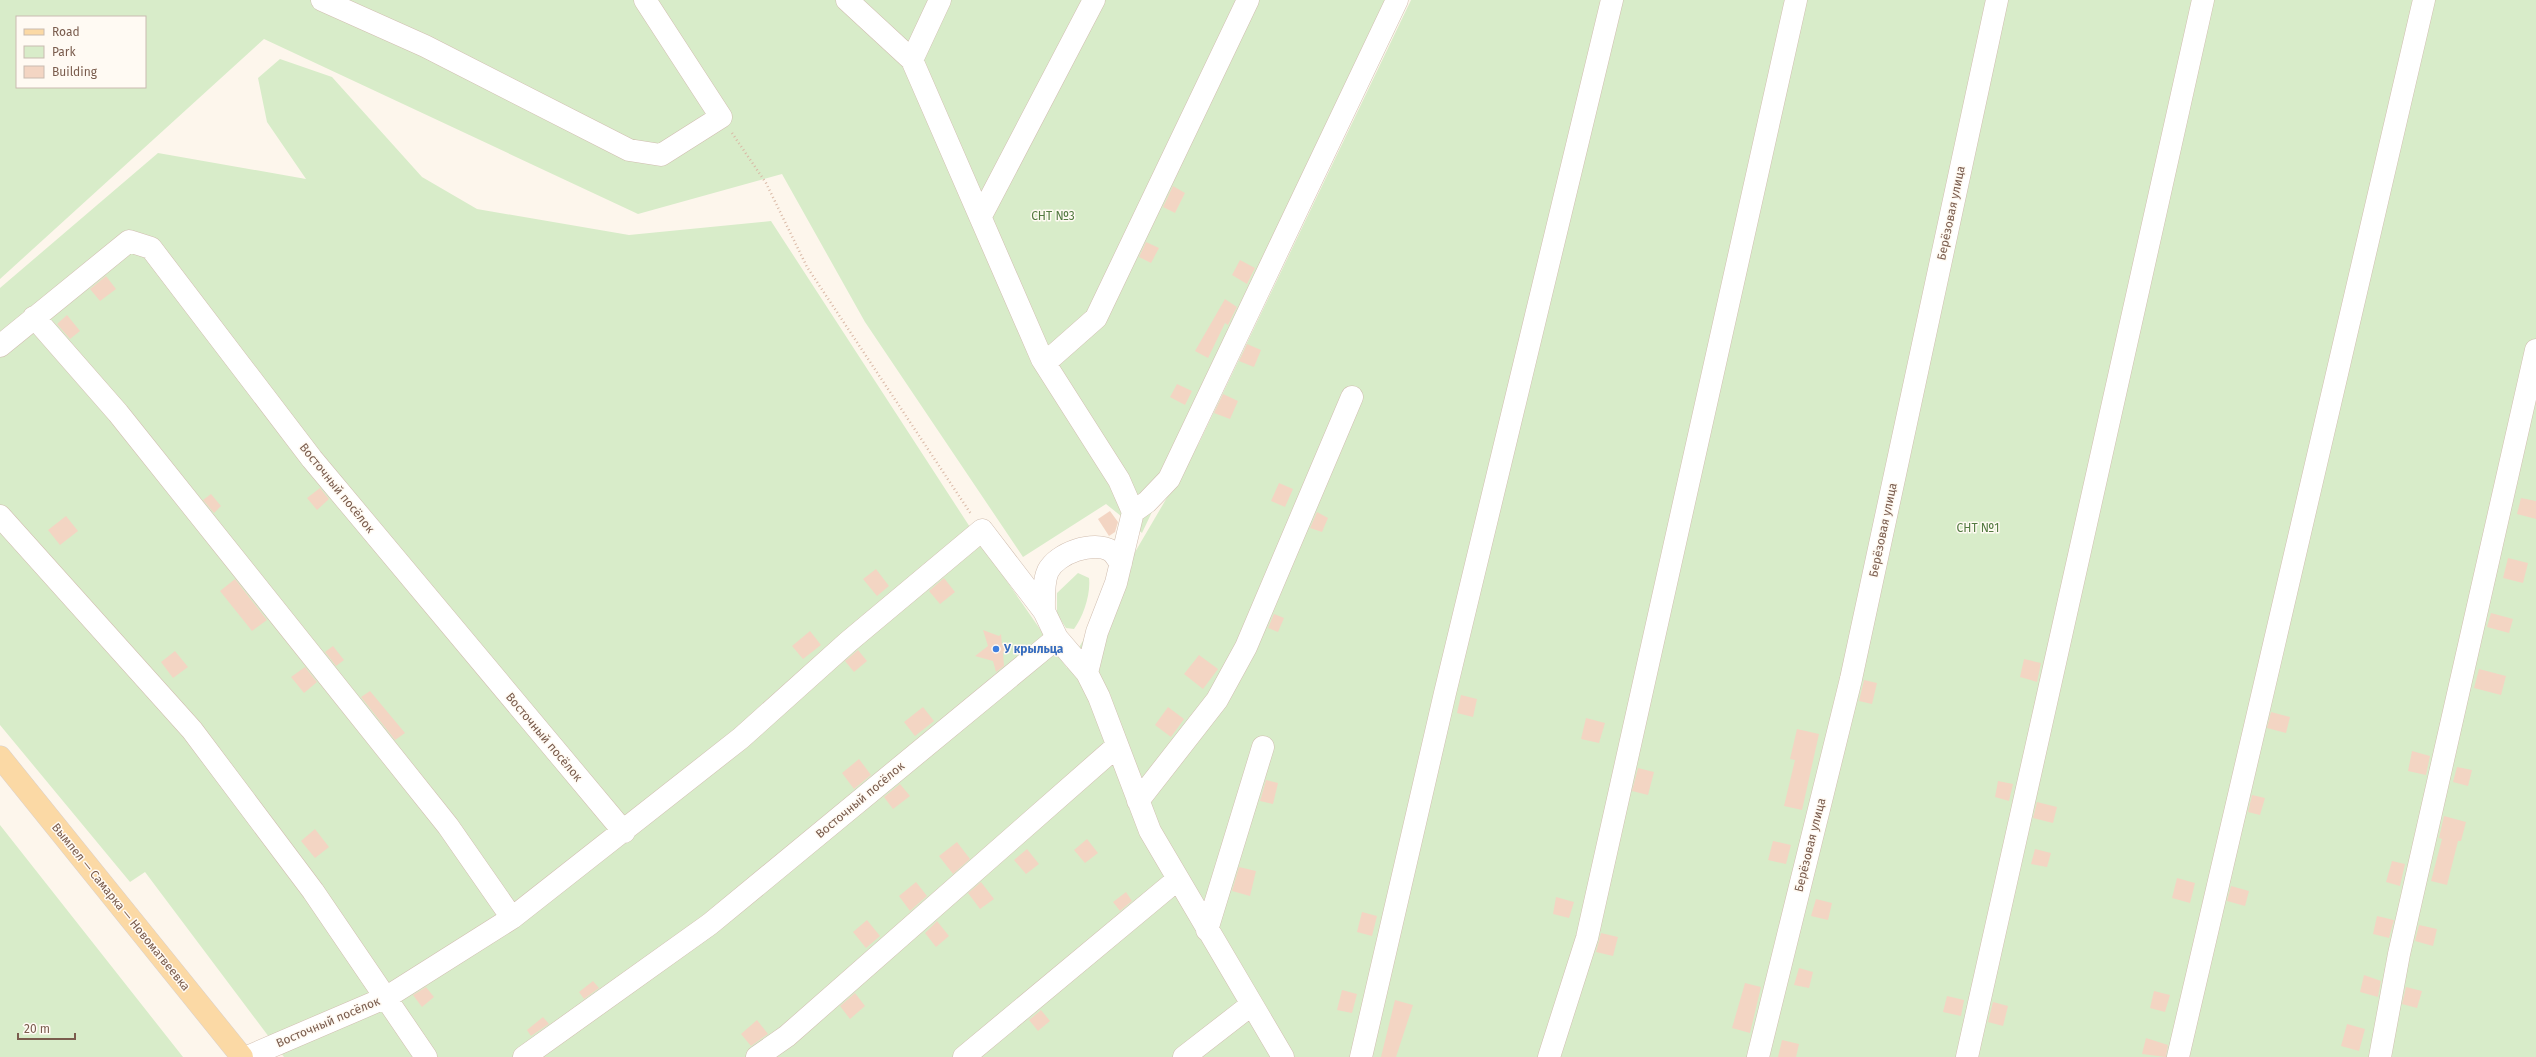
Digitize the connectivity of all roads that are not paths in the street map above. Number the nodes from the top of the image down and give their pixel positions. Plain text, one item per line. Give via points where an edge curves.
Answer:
1 (322, 0) edge
2 (645, 0) edge
3 (847, 0) edge
4 (940, 0) edge
5 (1094, 0) edge
6 (1248, 0) edge
7 (1397, 0) edge
8 (1612, 0) edge
9 (1796, 0) edge
10 (1997, 0) edge
11 (2203, 0) edge
12 (2424, 0) edge
13 (912, 60) junction
14 (981, 216) junction
15 (34, 317) junction
16 (0, 346) edge
17 (2536, 350) edge
18 (1045, 363) junction
19 (1352, 398) dead end
20 (1133, 512) junction
21 (0, 516) edge
22 (1121, 563) junction
23 (1044, 611) junction
24 (1057, 638) junction
25 (1087, 672) junction
26 (1117, 746) junction
27 (1263, 747) dead end
28 (0, 756) edge
29 (1138, 801) junction
30 (624, 832) junction
31 (1178, 879) junction
32 (512, 918) junction
33 (1207, 930) junction
34 (387, 997) junction
35 (1252, 1006) junction
36 (242, 1057) edge
37 (247, 1057) edge
38 (426, 1057) edge
39 (524, 1057) edge
40 (758, 1057) edge
41 (964, 1057) edge
42 (1184, 1057) edge
43 (1283, 1057) edge
44 (1360, 1057) edge
45 (1549, 1057) edge
46 (1758, 1057) edge
47 (1967, 1057) edge
48 (2178, 1057) edge
49 (2380, 1057) edge

1 - 2 street via 425,46 629,150 661,155 721,117
3 - 13 street
4 - 13 street
5 - 14 street
6 - 18 street via 1096,318
7 - 20 street via 1169,479 1147,502
8 - 44 street
9 - 45 street via 1587,938
10 - 46 street, Берёзовая улица via 1851,679
11 - 47 street
12 - 48 street
13 - 14 street
14 - 18 street
15 - 16 street, Восточный посёлок
15 - 30 street, Восточный посёлок via 129,241 151,248 312,459
15 - 32 street via 118,412 448,826
17 - 49 street via 2399,954
18 - 20 street via 1119,480
19 - 29 street via 1246,647 1217,700
20 - 22 street
21 - 34 street, Восточный посёлок via 192,730 313,891
22 - 23 street via 1112,551 1100,547 1085,548 1059,559 1048,571
22 - 25 street via 1097,632
23 - 24 street
23 - 30 street, Восточный посёлок via 982,530 848,642 741,738
24 - 25 street
24 - 39 street, Восточный посёлок via 710,924
25 - 26 street
26 - 29 street
26 - 40 street via 787,1036
27 - 33 street
28 - 36 main road, Вымпел — Самарка — Новоматвеевка
29 - 31 street via 1150,831
30 - 32 street, Восточный посёлок
31 - 33 street
31 - 41 street
32 - 34 street, Восточный посёлок
33 - 35 street
34 - 37 street, Восточный посёлок
34 - 38 street, Восточный посёлок
35 - 42 street
35 - 43 street

